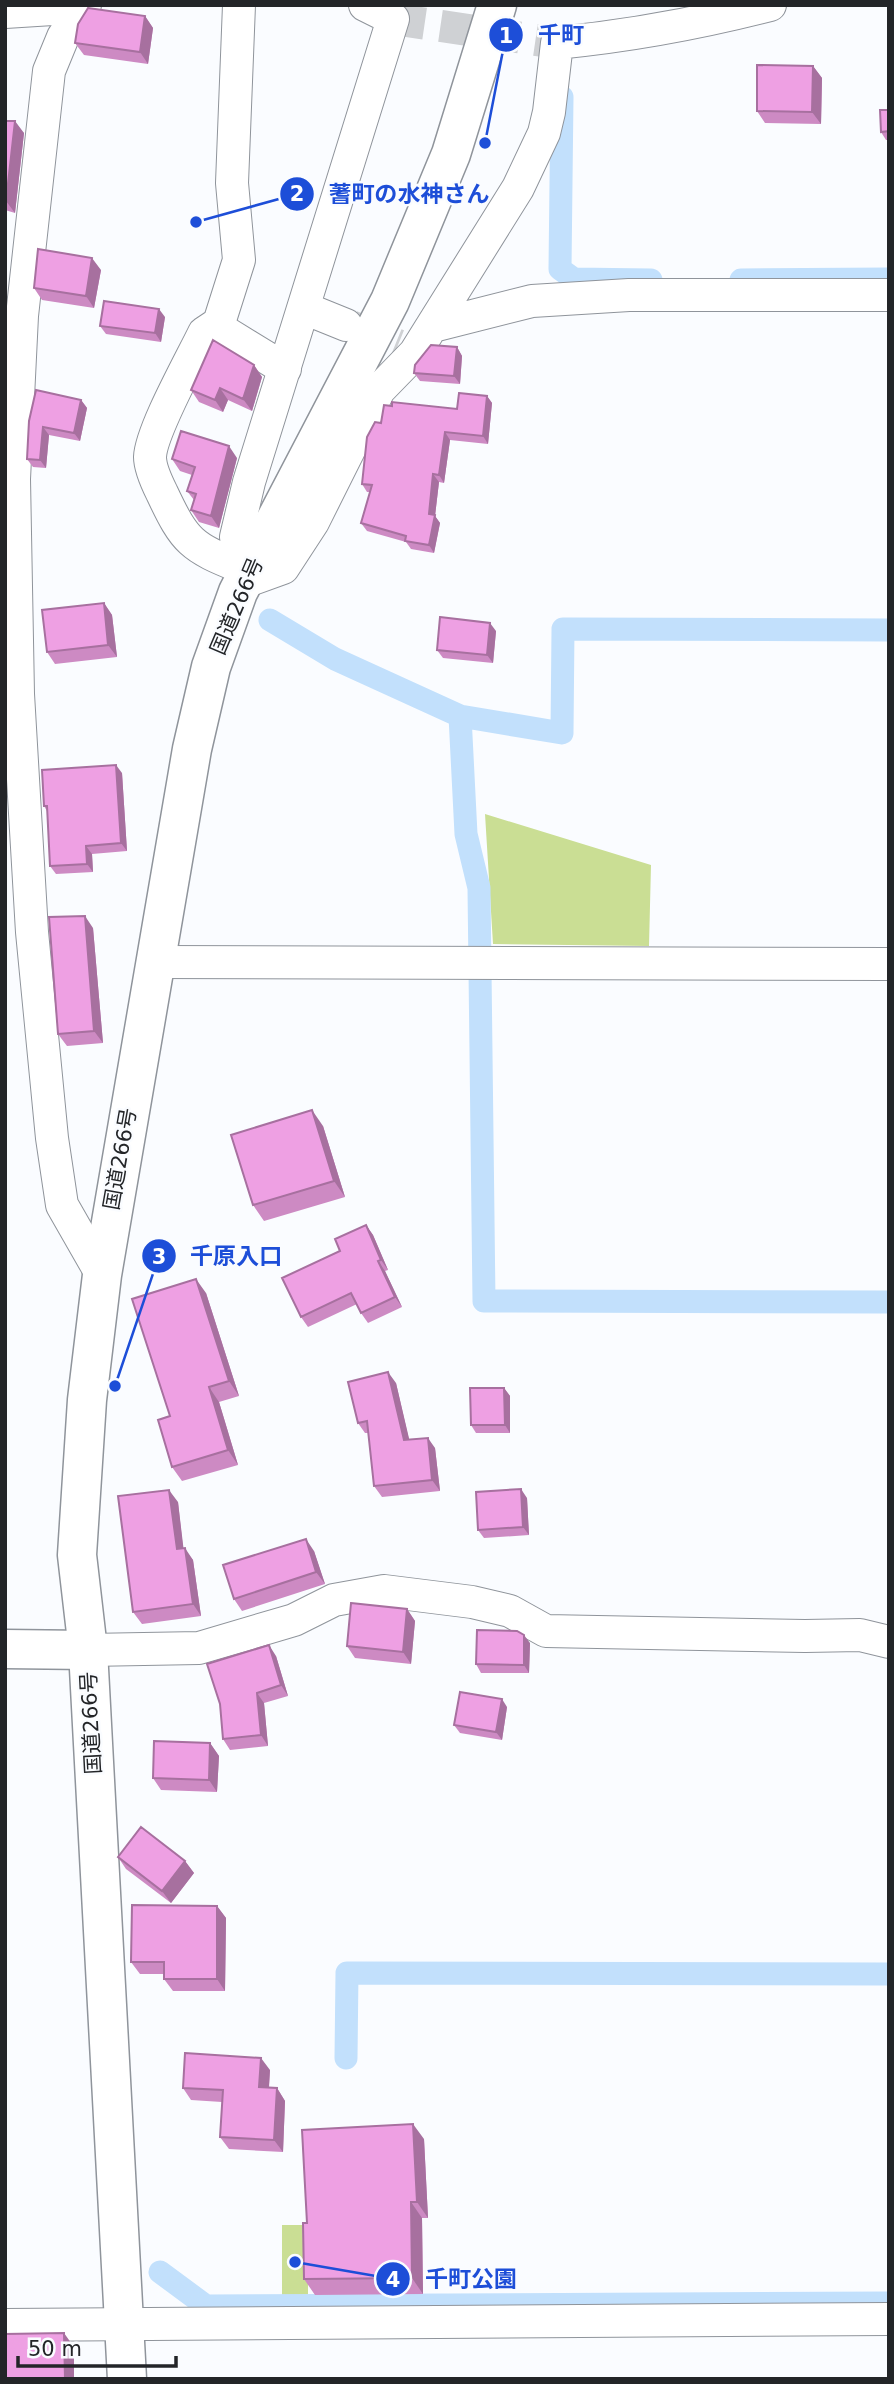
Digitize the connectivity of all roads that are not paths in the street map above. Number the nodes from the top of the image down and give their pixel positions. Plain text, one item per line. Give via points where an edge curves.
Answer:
1 (239, 5) edge
2 (365, 5) edge
3 (497, 5) edge
4 (770, 5) edge
5 (84, 6) edge
6 (5, 12) edge
7 (889, 295) edge
8 (303, 308) junction
9 (346, 325) tunnel mouth
10 (215, 326) junction
11 (433, 326) junction
12 (285, 369) junction
13 (10, 516) edge
14 (243, 574) junction
15 (11, 595) edge
16 (155, 962) junction
17 (889, 964) edge
18 (102, 1275) junction
19 (889, 1642) edge
20 (5, 1649) edge
21 (88, 1650) junction
22 (889, 2319) edge
23 (5, 2325) edge
24 (122, 2326) junction
25 (127, 2379) edge

1 - 10 street via 232,183 239,260
2 - 8 street via 393,19
3 - 14 main road, 国道266号 via 451,153 390,301
4 - 11 street via 617,37 557,43 549,112 537,150
5 - 6 street
5 - 13 street via 49,71 22,316
7 - 11 street via 629,295 532,301
8 - 9 street
8 - 12 street
10 - 12 street
10 - 14 street via 204,333 155,436 150,458 157,482 186,537
11 - 14 street via 407,349 379,390 313,522 283,568
12 - 14 street via 236,537
13 - 15 street
14 - 16 main road, 国道266号 via 211,667 192,749
15 - 18 street via 32,932 52,1138 62,1205
16 - 17 street
16 - 18 main road, 国道266号
18 - 21 main road, 国道266号 via 76,1555
19 - 21 street via 860,1635 545,1631 509,1611 384,1591 334,1600 294,1620 199,1648
20 - 21 main road
21 - 24 main road, 国道266号
22 - 24 street
23 - 24 street
24 - 25 main road, 国道266号

